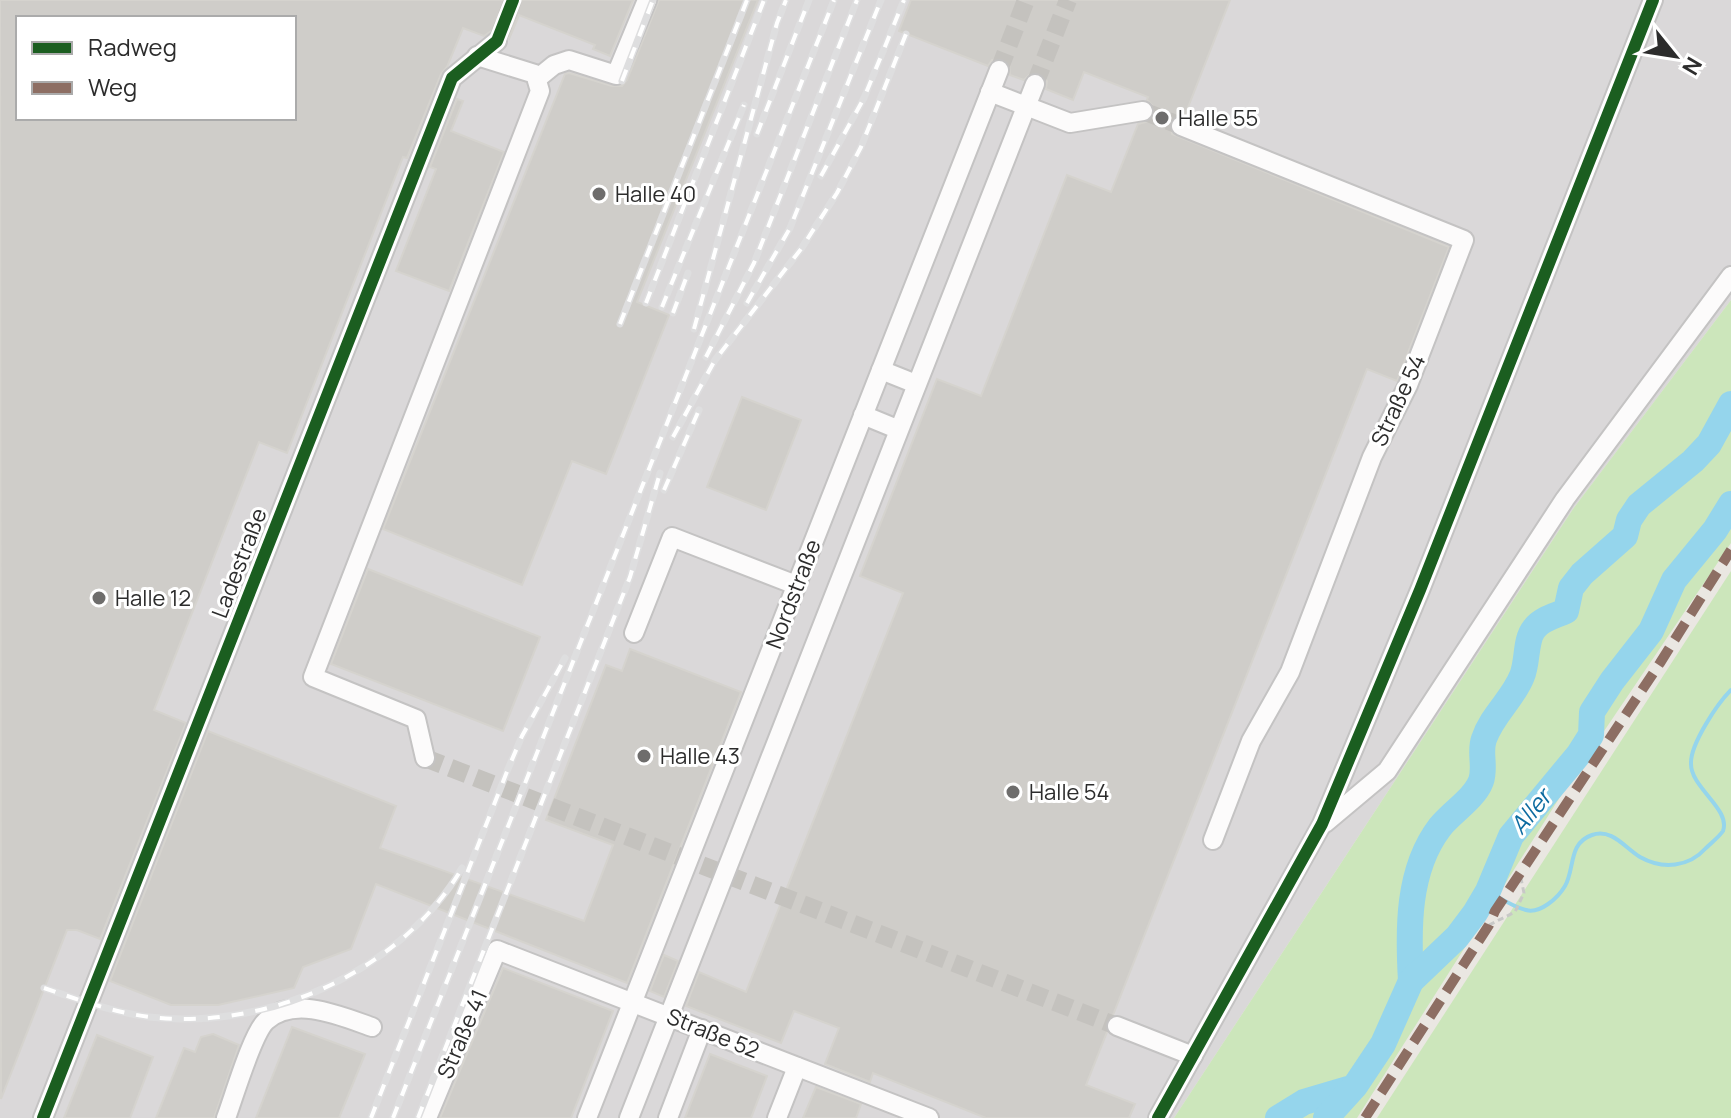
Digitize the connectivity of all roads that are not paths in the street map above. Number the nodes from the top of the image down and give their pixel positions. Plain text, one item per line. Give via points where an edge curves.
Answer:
1 (647, 0) edge
2 (1653, 0) edge
3 (497, 41) tunnel mouth
4 (477, 56) junction
5 (999, 70) tunnel mouth
6 (538, 78) junction
7 (1035, 84) tunnel mouth
8 (990, 92) junction
9 (1026, 106) junction
10 (1143, 111) tunnel mouth
11 (1181, 126) tunnel mouth
12 (1731, 276) edge
13 (881, 370) junction
14 (916, 384) junction
15 (863, 415) junction
16 (897, 429) junction
17 (796, 585) junction
18 (634, 633) dead end
19 (425, 758) dead end
20 (1322, 824) junction
21 (1213, 840) dead end
22 (497, 950) joint
23 (633, 1002) junction
24 (669, 1016) junction
25 (1117, 1026) tunnel mouth
26 (372, 1027) dead end
27 (702, 1029) junction
28 (1193, 1056) junction
29 (797, 1067) junction
30 (43, 1118) edge
31 (226, 1118) edge
32 (427, 1118) edge
33 (587, 1118) edge
34 (629, 1118) edge
35 (668, 1118) edge
36 (777, 1118) edge
37 (929, 1118) edge
38 (1158, 1118) edge

1 - 6 street via 616,75 569,60
2 - 20 street
3 - 4 street, Ladestraße
4 - 6 street
4 - 30 street, Ladestraße via 452,78
5 - 8 street, Nordstraße
6 - 19 street via 540,91 313,677 416,719
7 - 9 street, Nordstraße
8 - 9 street
8 - 13 street, Nordstraße
9 - 10 street via 1070,123
9 - 14 street, Nordstraße
11 - 21 street, Straße 54 via 1464,240 1408,385 1372,457 1290,672 1251,741
12 - 20 street via 1565,499 1387,771
13 - 14 street
13 - 15 street, Nordstraße
14 - 16 street, Nordstraße
15 - 16 street
15 - 17 street, Nordstraße
16 - 24 street, Nordstraße
17 - 18 street via 672,537
17 - 23 street, Nordstraße
20 - 28 street
22 - 23 street, Straße 52
22 - 32 street, Straße 41
23 - 24 street, Straße 52
23 - 33 street, Nordstraße
24 - 27 street, Straße 52
24 - 34 street, Nordstraße
25 - 28 street
26 - 31 street via 321,1010 283,1011 265,1022
27 - 29 street, Straße 52
27 - 35 street
28 - 38 street
29 - 36 street
29 - 37 street, Straße 52

